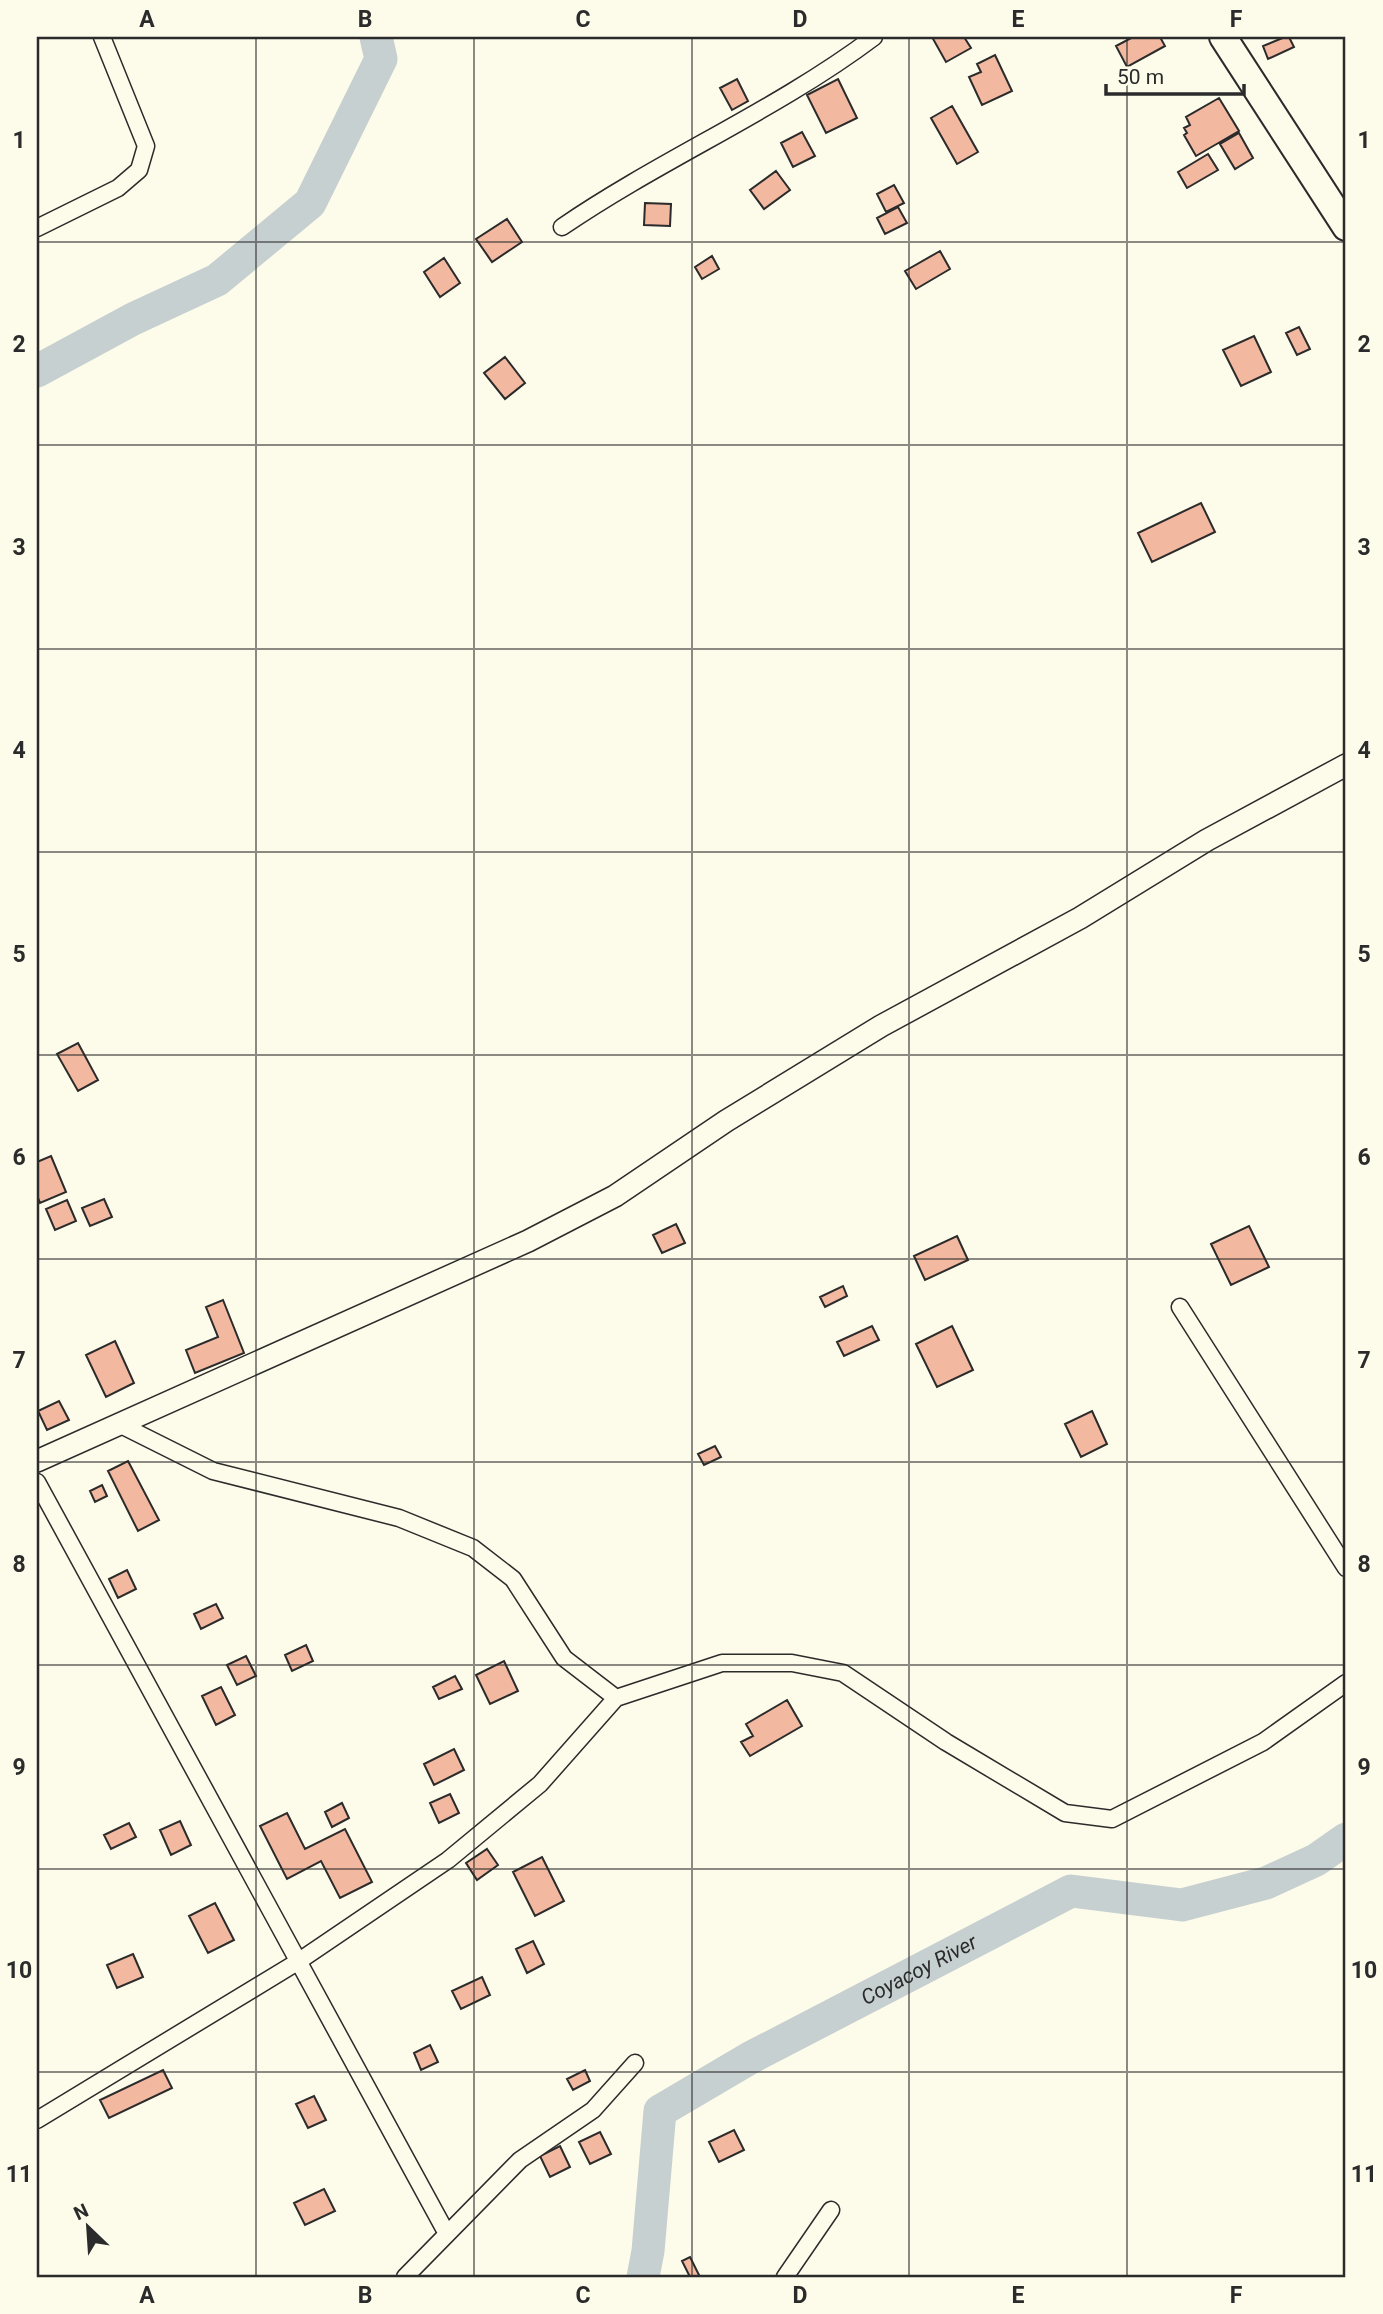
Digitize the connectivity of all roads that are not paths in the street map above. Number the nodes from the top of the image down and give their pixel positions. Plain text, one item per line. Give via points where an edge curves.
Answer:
1 (102, 37) edge
2 (874, 37) edge
3 (1223, 37) edge
4 (562, 227) dead end
5 (1346, 227) edge
6 (37, 228) edge
7 (1346, 765) edge
8 (1181, 1307) dead end
9 (121, 1425) junction
10 (37, 1461) edge
11 (37, 1482) edge
12 (1346, 1568) edge
13 (1346, 1683) edge
14 (616, 1699) junction
15 (299, 1961) junction
16 (635, 2063) dead end
17 (37, 2120) edge
18 (831, 2210) dead end
19 (447, 2234) junction
20 (405, 2277) edge
21 (785, 2277) edge

1 - 6 street via 146,146 139,170 118,188
2 - 4 street via 834,67 608,195
3 - 5 main road
7 - 9 street via 881,1026 615,1196 528,1241
8 - 12 street
9 - 10 street
9 - 14 street via 214,1471 398,1518 473,1548 513,1579 564,1658
11 - 15 street
13 - 14 street via 1263,1742 1112,1819 1065,1813 843,1673 792,1664 723,1663
14 - 15 street via 530,1793 448,1860
15 - 17 street
15 - 19 street
16 - 19 street via 593,2110 520,2160
18 - 21 street
19 - 20 street

